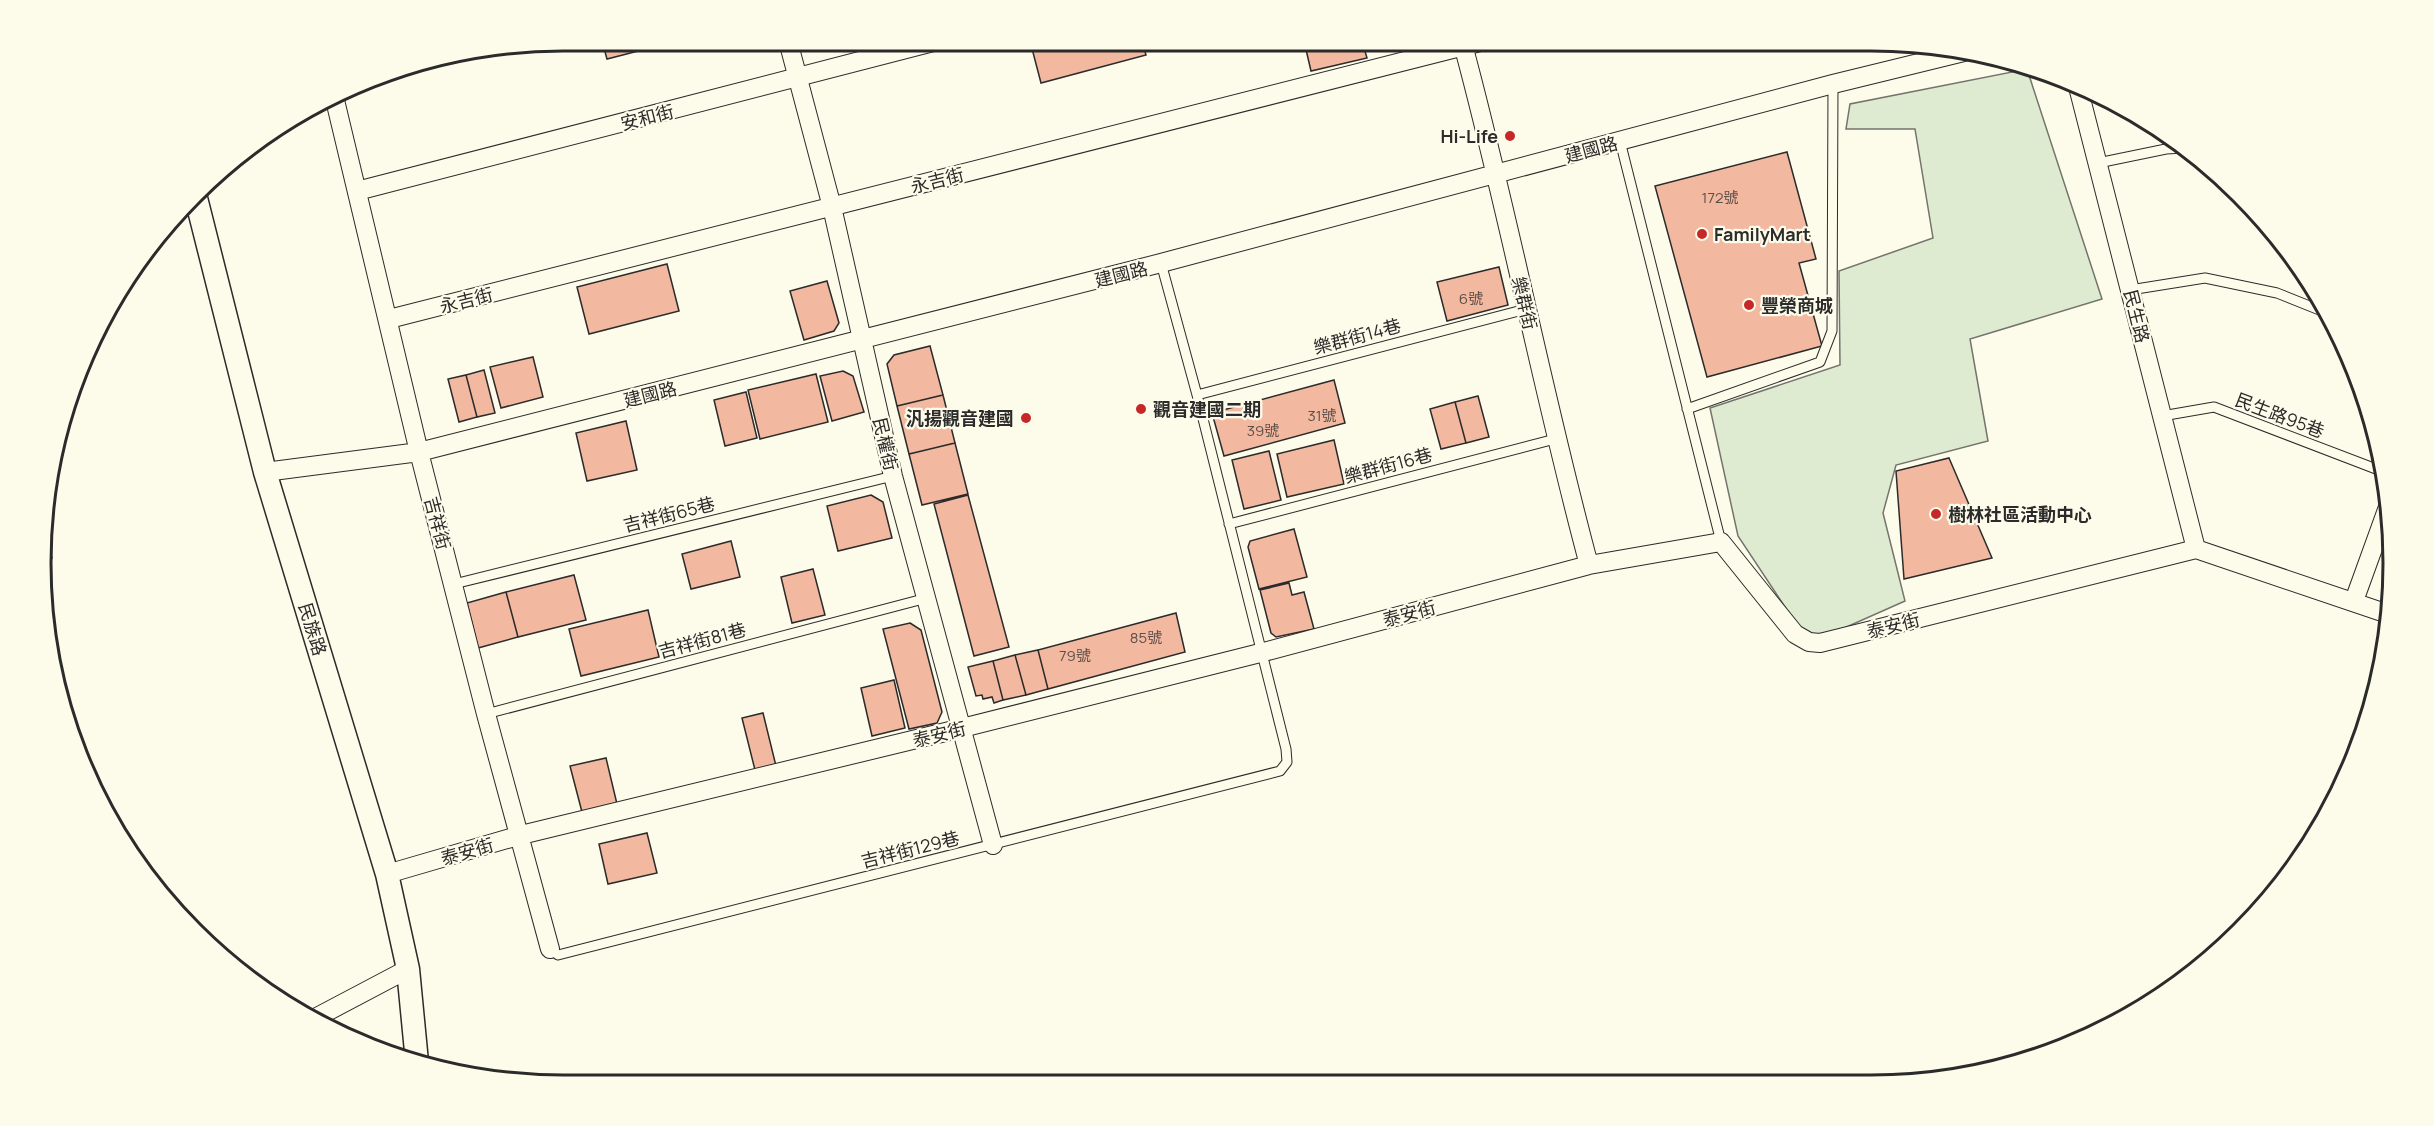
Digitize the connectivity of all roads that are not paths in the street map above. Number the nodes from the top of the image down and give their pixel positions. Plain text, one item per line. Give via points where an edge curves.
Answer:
1 (791, 51) edge
2 (897, 51) edge
3 (1432, 51) edge
4 (1465, 51) edge
5 (1946, 56) edge
6 (798, 78) junction
7 (1833, 84) junction
8 (2080, 96) edge
9 (336, 105) edge
10 (1620, 141) junction
11 (2171, 149) edge
12 (2098, 163) junction
13 (1496, 174) junction
14 (357, 191) junction
15 (198, 205) edge
16 (832, 207) junction
17 (1161, 263) junction
18 (2130, 290) junction
19 (2315, 308) edge
20 (1526, 309) junction
21 (389, 319) junction
22 (862, 340) junction
23 (1197, 395) junction
24 (1687, 409) junction
25 (2162, 416) junction
26 (1555, 438) junction
27 (419, 452) junction
28 (2374, 468) edge
29 (265, 472) junction
30 (893, 476) junction
31 (1229, 524) junction
32 (2382, 525) edge
33 (1721, 542) junction
34 (2196, 549) junction
35 (1589, 565) junction
36 (454, 584) junction
37 (927, 598) junction
38 (2354, 601) junction
39 (2381, 611) edge
40 (1260, 653) junction
41 (486, 714) junction
42 (962, 728) junction
43 (521, 836) junction
44 (993, 845) junction
45 (387, 874) junction
46 (550, 949) joint
47 (408, 969) junction
48 (322, 1014) edge
49 (416, 1054) edge

1 - 6 street, 民權街
2 - 6 street, 安和街
3 - 16 street, 永吉街
4 - 13 street, 樂群街
5 - 7 street, 建國路
6 - 14 street, 安和街
6 - 16 street, 民權街
7 - 10 street, 建國路
7 - 24 lane via 1832,331 1820,362
8 - 12 street, 民生路
9 - 14 street, 吉祥街
10 - 13 street, 建國路
10 - 24 lane
11 - 12 lane
12 - 18 street, 民生路
13 - 17 street, 建國路
13 - 20 street, 樂群街
14 - 21 street, 吉祥街
15 - 29 street, 民族路
16 - 21 street, 永吉街
16 - 22 street, 民權街
17 - 22 street, 建國路
17 - 23 lane
18 - 19 lane via 2205,278 2277,293
18 - 25 street, 民生路
20 - 23 lane, 樂群街14巷
20 - 26 street, 樂群街
21 - 27 street, 吉祥街
22 - 27 street, 建國路
22 - 30 street, 民權街
23 - 31 lane
24 - 33 lane
25 - 28 lane, 民生路95巷 via 2214,407
25 - 34 street, 民生路
26 - 31 lane, 樂群街16巷
26 - 35 street, 樂群街
27 - 29 street, 建國路
27 - 36 street, 吉祥街
29 - 45 street, 民族路
30 - 36 lane, 吉祥街65巷
30 - 37 street, 民權街
31 - 40 lane
32 - 38 street
33 - 34 street, 泰安街 via 1795,634 1820,643
33 - 35 street, 泰安街
34 - 38 street
35 - 40 street, 泰安街
36 - 41 street, 吉祥街
37 - 41 lane, 吉祥街81巷
37 - 42 street, 民權街
38 - 39 street
40 - 42 street, 泰安街
40 - 44 lane, 吉祥街129巷 via 1286,749 1287,762 1280,771
41 - 43 street, 吉祥街
42 - 43 street, 泰安街
42 - 44 street, 民權街
43 - 45 street, 泰安街
43 - 46 street, 吉祥街
44 - 46 lane, 吉祥街129巷 via 558,955
45 - 47 street, 民族路
47 - 48 street
47 - 49 street, 民族路

